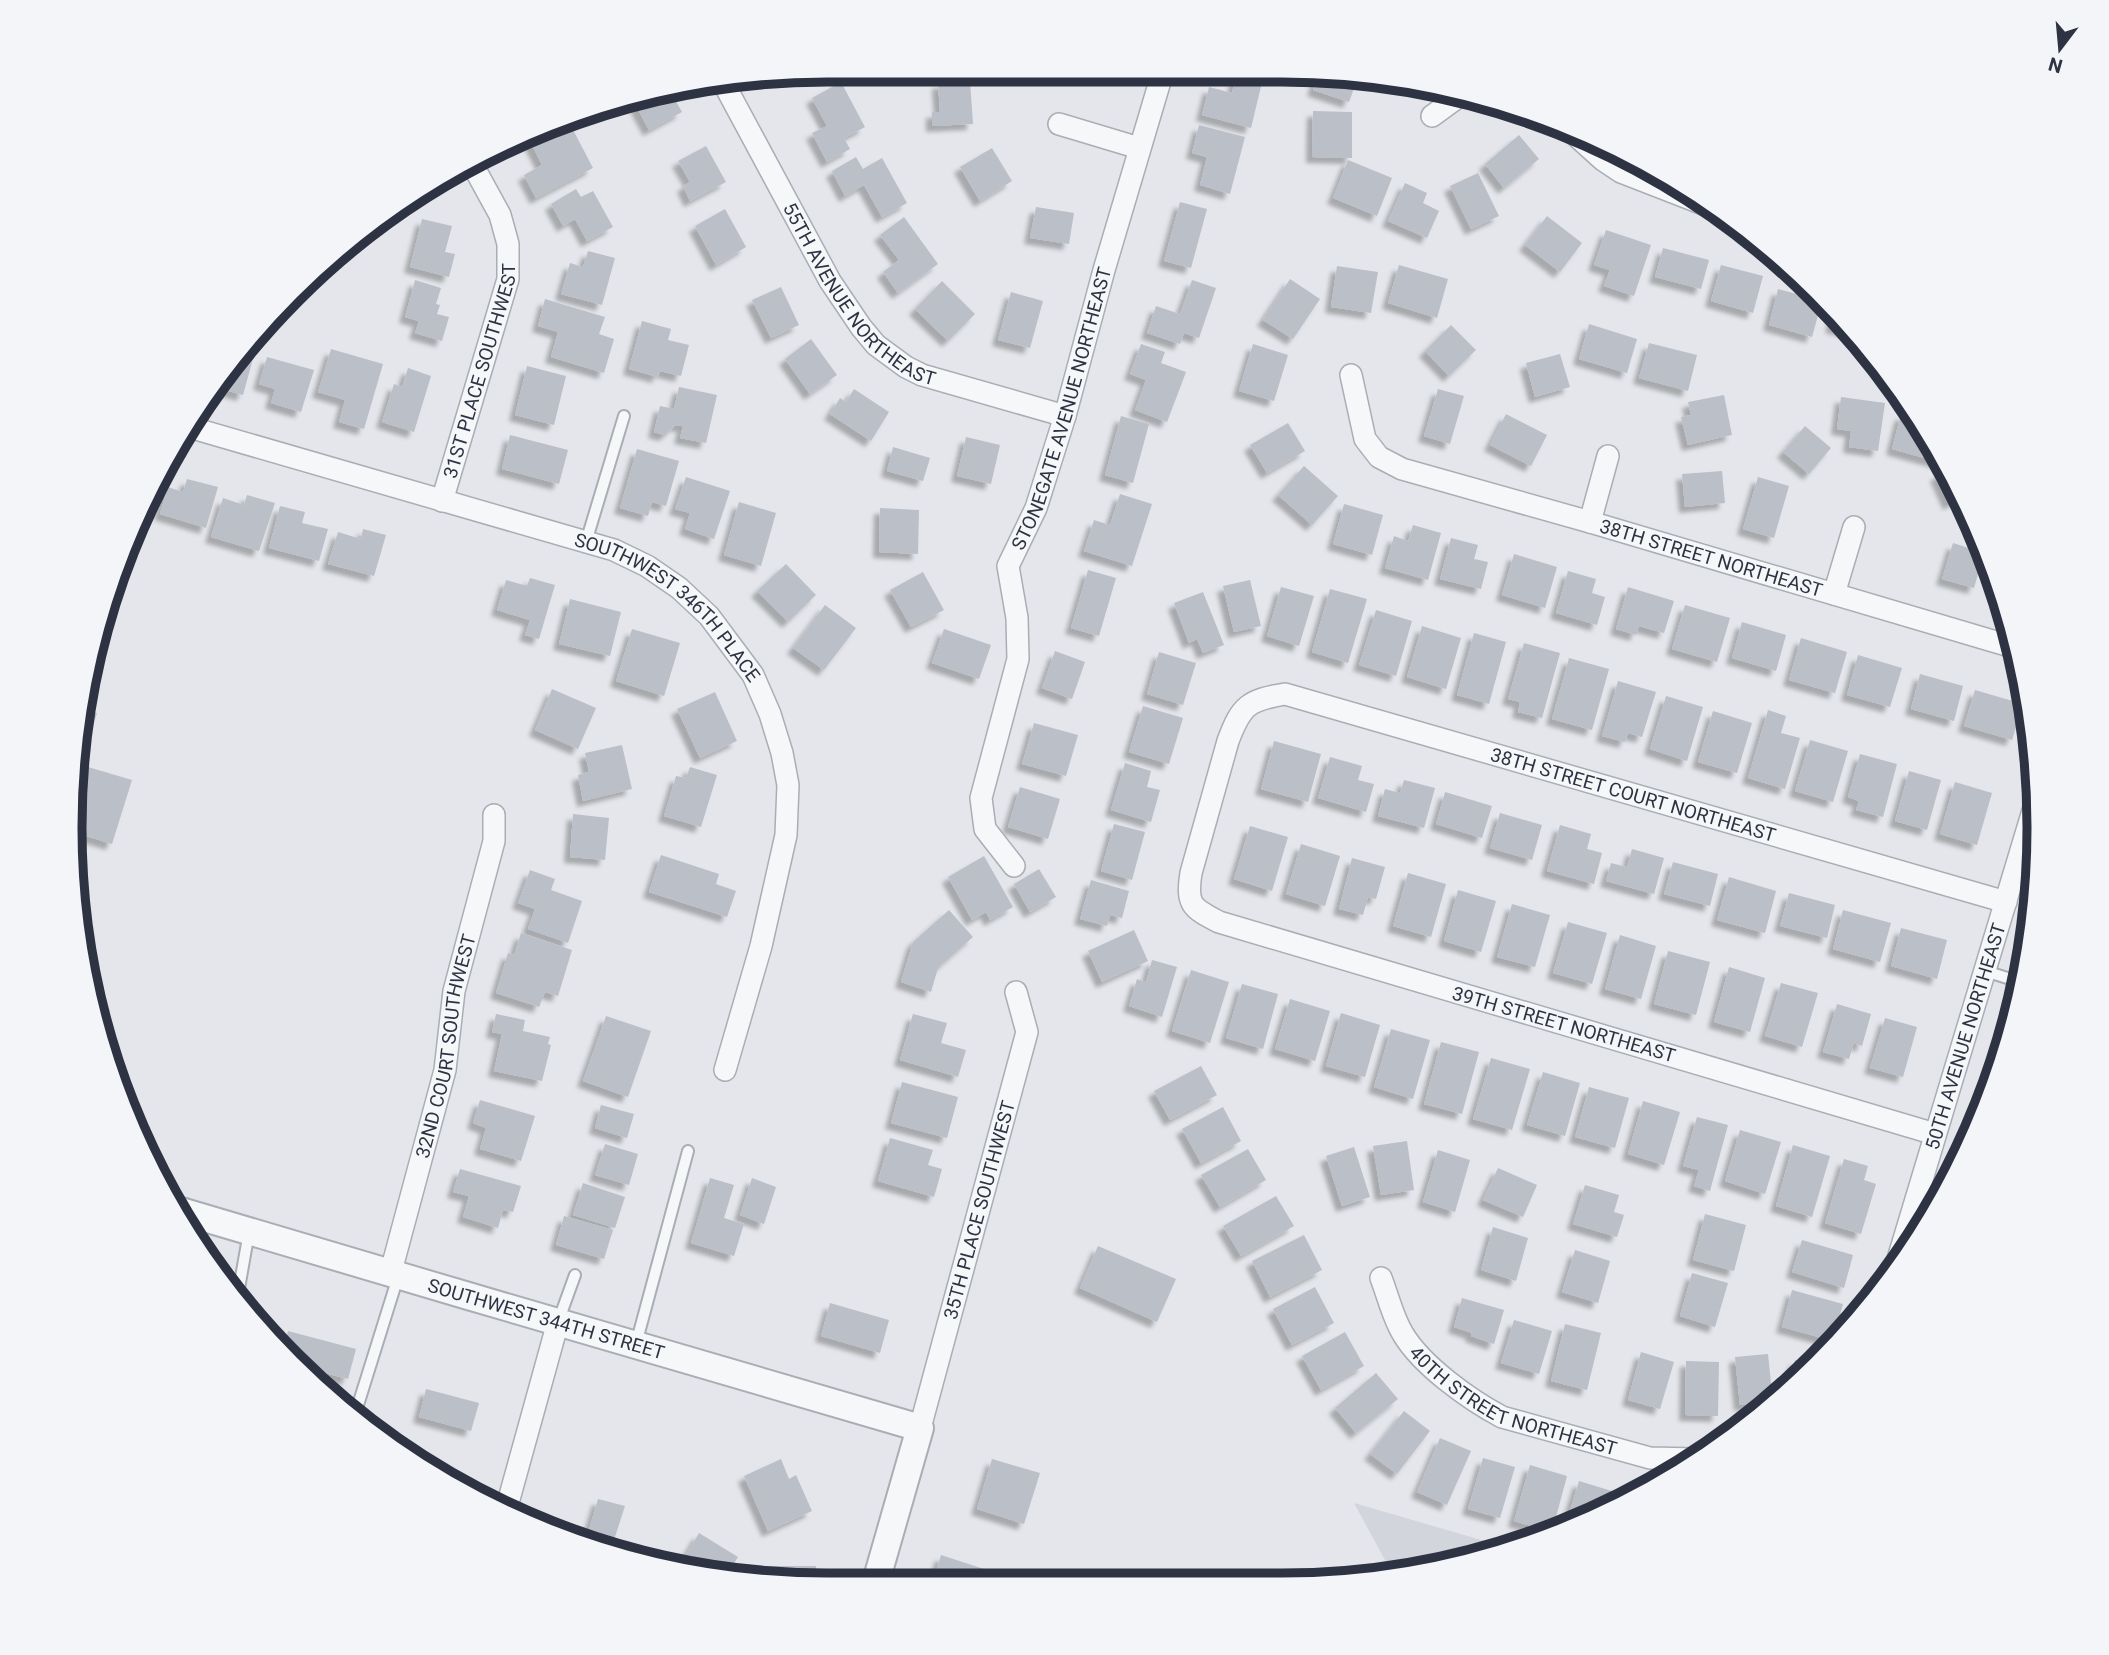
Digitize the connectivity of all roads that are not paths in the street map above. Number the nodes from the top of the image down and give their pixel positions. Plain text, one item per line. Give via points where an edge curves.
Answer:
1 (1160, 82) edge
2 (727, 90) edge
3 (1450, 102) edge
4 (1432, 116) dead end
5 (1059, 124) dead end
6 (1139, 148) junction
7 (1593, 151) edge
8 (476, 171) edge
9 (1664, 188) edge
10 (1351, 375) dead end
11 (624, 416) dead end
12 (1065, 416) junction
13 (198, 430) edge
14 (1608, 456) dead end
15 (442, 501) junction
16 (1590, 522) junction
17 (1854, 527) dead end
18 (586, 542) junction
19 (1834, 594) junction
20 (2003, 644) edge
21 (494, 815) dead end
22 (2026, 852) edge
23 (1014, 866) dead end
24 (2006, 902) junction
25 (1196, 910) joint
26 (1985, 971) junction
27 (2011, 979) edge
28 (1016, 992) dead end
29 (725, 1070) dead end
30 (1935, 1134) junction
31 (688, 1151) dead end
32 (191, 1214) edge
33 (248, 1232) junction
34 (1905, 1236) edge
35 (394, 1276) junction
36 (575, 1276) dead end
37 (1381, 1278) dead end
38 (240, 1286) edge
39 (558, 1322) junction
40 (636, 1344) junction
41 (357, 1406) edge
42 (920, 1428) junction
43 (1678, 1458) edge
44 (509, 1501) edge
45 (878, 1573) edge

1 - 6 street, STONEGATE AVENUE NORTHEAST
2 - 12 street, 55TH AVENUE NORTHEAST via 830,281 876,345 922,375
3 - 4 street
5 - 6 street
6 - 12 street, STONEGATE AVENUE NORTHEAST
7 - 9 street via 1621,172
8 - 15 street, 31ST PLACE SOUTHWEST via 500,215 508,244 508,279
10 - 16 street, 38TH STREET NORTHEAST via 1365,439 1379,457 1402,469
11 - 18 lane
12 - 23 street, STONEGATE AVENUE NORTHEAST via 1036,508 1008,566 1018,659 981,798 985,829
13 - 15 street, SOUTHWEST 346TH PLACE
14 - 16 street, 38TH STREET NORTHEAST
15 - 18 street, SOUTHWEST 346TH PLACE
16 - 19 street, 38TH STREET NORTHEAST
17 - 19 street, 38TH STREET NORTHEAST
18 - 29 street, SOUTHWEST 346TH PLACE via 647,566 709,616 753,675 782,754 788,785 786,835 761,946
19 - 20 street, 38TH STREET NORTHEAST
21 - 35 street, 32ND COURT SOUTHWEST via 494,841 454,991 445,1070
22 - 24 street, 50TH AVENUE NORTHEAST
24 - 25 street, 38TH STREET COURT NORTHEAST via 1284,694 1258,698 1235,723 1191,873 1188,893
24 - 26 street, 50TH AVENUE NORTHEAST
25 - 30 street, 39TH STREET NORTHEAST via 1219,922
26 - 27 lane
26 - 30 street, 50TH AVENUE NORTHEAST
28 - 42 street, 35TH PLACE SOUTHWEST via 1027,1032
30 - 34 street, 50TH AVENUE NORTHEAST
31 - 40 lane
32 - 33 street, SOUTHWEST 344TH STREET
33 - 35 street, SOUTHWEST 344TH STREET
33 - 38 lane
35 - 39 street, SOUTHWEST 344TH STREET
35 - 41 lane
36 - 39 lane
37 - 43 street, 40TH STREET NORTHEAST via 1402,1333 1462,1394 1480,1405 1502,1417 1650,1458
39 - 40 street, SOUTHWEST 344TH STREET
39 - 44 street
40 - 42 street, SOUTHWEST 344TH STREET
42 - 45 street

